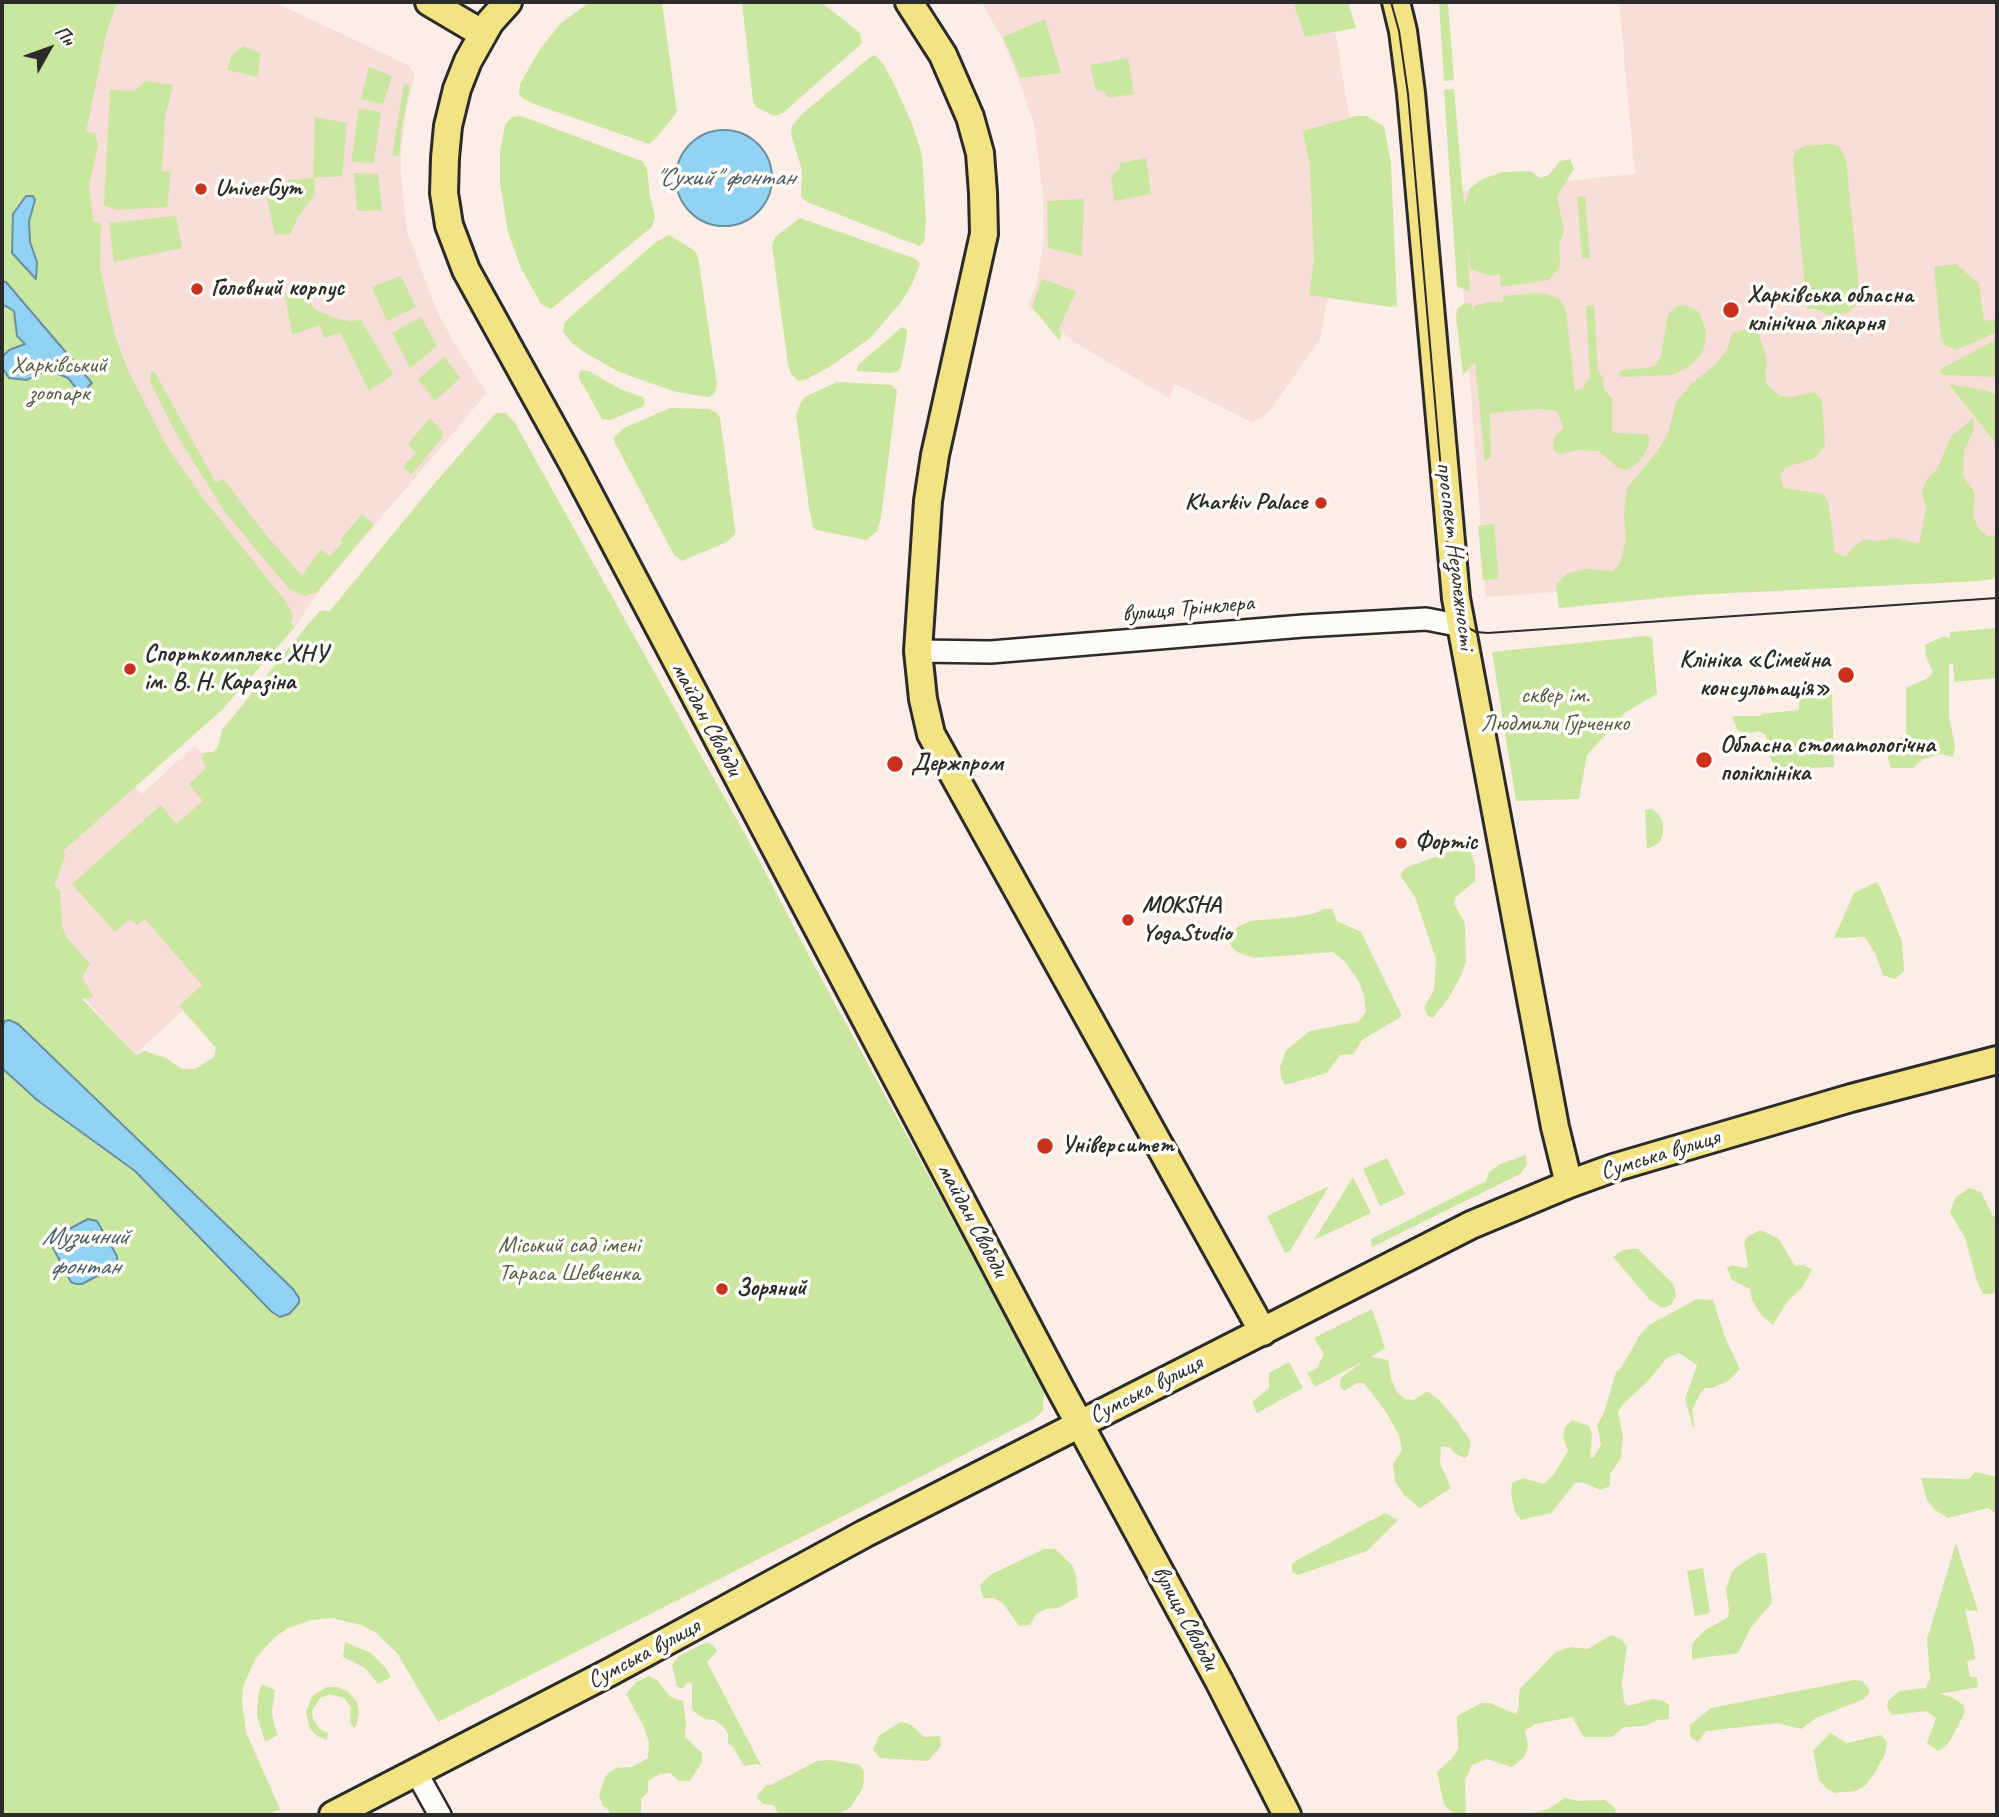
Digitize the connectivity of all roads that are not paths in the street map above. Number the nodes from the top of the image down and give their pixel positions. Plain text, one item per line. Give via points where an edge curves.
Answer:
1 (429, 2) edge
2 (508, 2) edge
3 (909, 2) edge
4 (1395, 3) edge
5 (483, 34) junction
6 (1462, 626) junction
7 (918, 651) junction
8 (1997, 1060) edge
9 (1569, 1184) junction
10 (1263, 1332) junction
11 (1080, 1423) junction
12 (416, 1772) junction
13 (333, 1815) edge
14 (440, 1815) edge
15 (1287, 1815) edge

1 - 5 main road
2 - 5 main road, майдан Свободи
3 - 7 main road via 943,55 970,117 980,153 983,220 928,500
4 - 6 main road, проспект Незалежності via 1411,93
5 - 11 main road, майдан Свободи via 457,89 444,158 449,225 466,270
6 - 7 street, вулиця Трінклера via 1426,619 991,652
6 - 9 main road, проспект Незалежності
7 - 10 main road via 931,734
8 - 9 main road, Сумська вулиця via 1851,1098
9 - 10 main road, Сумська вулиця via 1471,1224
10 - 11 main road, Сумська вулиця
11 - 12 main road, Сумська вулиця
11 - 15 main road, вулиця Свободи
12 - 13 main road, Сумська вулиця
12 - 14 street

